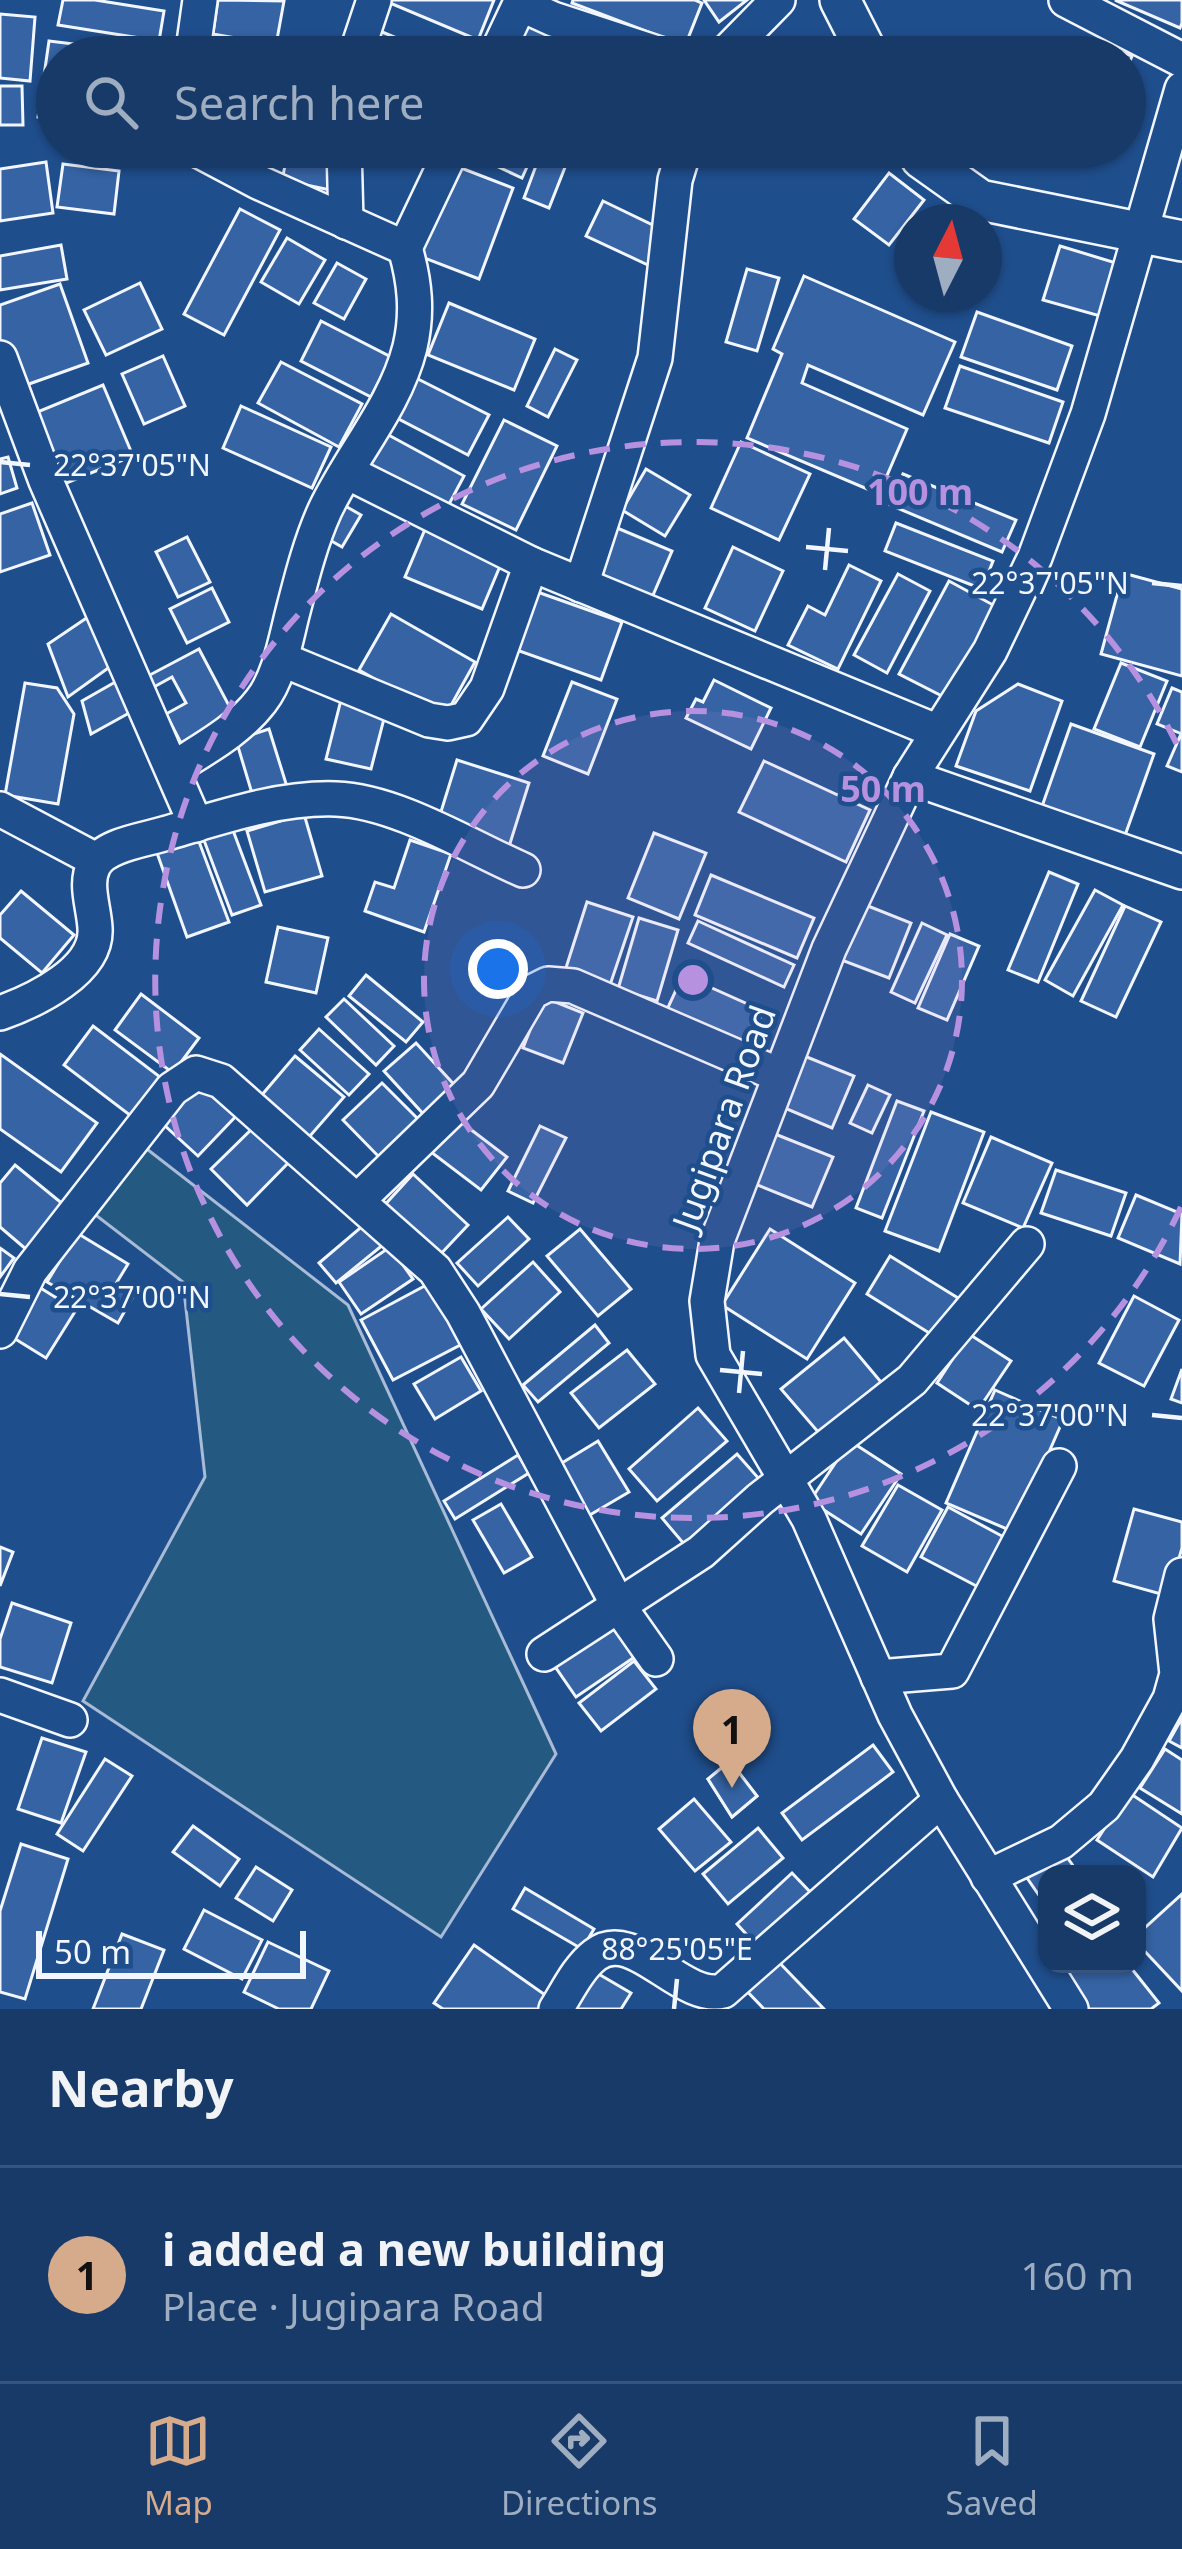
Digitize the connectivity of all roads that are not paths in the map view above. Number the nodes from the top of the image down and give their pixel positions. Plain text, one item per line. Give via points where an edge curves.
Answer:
1 (200, 0) edge
2 (374, 0) edge
3 (778, 0) edge
4 (1066, 0) edge
5 (852, 6) edge
6 (557, 10) edge
7 (195, 36) edge
8 (362, 36) edge
9 (505, 36) edge
10 (619, 36) edge
11 (743, 36) edge
12 (862, 36) edge
13 (1134, 36) edge
14 (1146, 42) edge
15 (1182, 61) edge
16 (1182, 92) edge
17 (235, 168) edge
18 (345, 168) edge
19 (443, 168) edge
20 (678, 168) edge
21 (935, 168) edge
22 (346, 222) junction
23 (1141, 233) junction
24 (1182, 241) edge
25 (405, 248) junction
26 (0, 358) edge
27 (9, 406) edge
28 (347, 472) junction
29 (531, 564) junction
30 (581, 585) junction
31 (281, 659) junction
32 (936, 731) junction
33 (174, 768) junction
34 (910, 777) junction
35 (0, 809) edge
36 (196, 825) junction
37 (96, 860) junction
38 (523, 870) dead end
39 (1182, 872) edge
40 (1, 1014) edge
41 (779, 1075) junction
42 (358, 1201) junction
43 (1027, 1244) dead end
44 (0, 1331) edge
45 (1059, 1466) dead end
46 (785, 1480) junction
47 (1182, 1575) edge
48 (618, 1605) junction
49 (1177, 1647) edge
50 (544, 1654) dead end
51 (656, 1659) dead end
52 (878, 1677) junction
53 (0, 1695) edge
54 (70, 1720) dead end
55 (941, 1800) junction
56 (988, 1877) junction
57 (556, 2009) edge
58 (1070, 2009) edge

1 - 7 street
2 - 8 street
3 - 11 street
4 - 13 street
5 - 12 street
6 - 9 street via 520,4
6 - 10 street
14 - 15 street
16 - 23 street, Jugipara Road
17 - 22 street
18 - 22 street
19 - 25 street
20 - 30 street via 655,358
21 - 23 street via 980,200
22 - 25 street
23 - 24 street
23 - 32 street, Jugipara Road via 1035,557 990,651
25 - 28 street via 416,320 409,352
26 - 27 street
27 - 33 street
28 - 29 street
28 - 31 street via 309,553
29 - 30 street
29 - 31 street via 487,688 466,719 429,720
30 - 32 street
31 - 33 street via 263,699 236,728
32 - 34 street, Jugipara Road
33 - 36 street
34 - 39 street
34 - 41 street, Jugipara Road
35 - 37 street
36 - 37 street
36 - 38 street via 294,801 340,799 384,808
37 - 40 street via 92,951 48,994
41 - 42 street via 573,986 548,984 532,992 478,1084
41 - 46 street, Jugipara Road via 717,1241 707,1301 713,1354
42 - 44 street via 221,1081 196,1073 172,1089 30,1271
42 - 48 street via 435,1270 463,1313
43 - 46 street via 912,1380
45 - 52 street via 952,1671
46 - 48 street via 701,1552
46 - 52 street, Jugipara Road
47 - 49 street via 1171,1619
48 - 50 street
48 - 51 street
49 - 56 street via 1170,1699 1104,1806 1061,1842
52 - 55 street, Jugipara Road
53 - 54 street
55 - 56 street, Jugipara Road
55 - 57 street via 723,1991 698,1990 615,1948 585,1965
56 - 58 street, Jugipara Road

